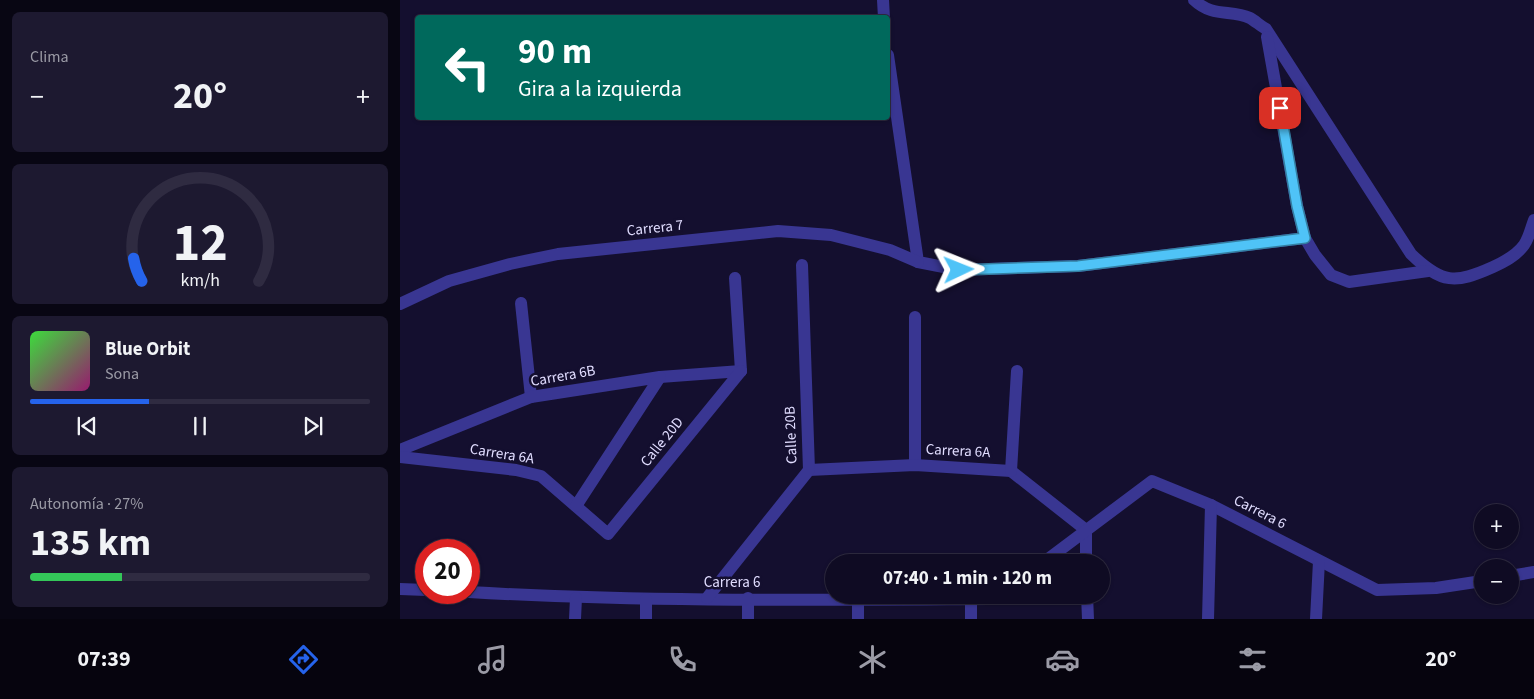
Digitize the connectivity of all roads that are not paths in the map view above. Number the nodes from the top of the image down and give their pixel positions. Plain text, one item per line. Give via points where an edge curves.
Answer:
1 (882, 0) edge
2 (1194, 0) edge
3 (884, 15) edge
4 (1266, 29) junction
5 (890, 70) edge
6 (1534, 220) edge
7 (1305, 238) junction
8 (918, 262) junction
9 (802, 266) dead end
10 (1428, 271) junction
11 (734, 278) dead end
12 (521, 303) dead end
13 (400, 304) edge
14 (915, 317) dead end
15 (741, 371) junction
16 (1017, 372) dead end
17 (660, 377) junction
18 (531, 398) junction
19 (400, 450) edge
20 (400, 457) edge
21 (915, 465) junction
22 (809, 470) junction
23 (1011, 471) junction
24 (1211, 505) junction
25 (576, 506) junction
26 (1086, 530) junction
27 (608, 534) joint
28 (1054, 554) edge
29 (1086, 554) edge
30 (1319, 561) junction
31 (1534, 572) edge
32 (1519, 574) edge
33 (1474, 582) edge
34 (400, 588) edge
35 (415, 589) edge
36 (480, 593) edge
37 (576, 598) junction
38 (708, 598) junction
39 (748, 598) junction
40 (825, 598) edge
41 (646, 599) junction
42 (858, 604) edge
43 (971, 604) edge
44 (1087, 604) edge
45 (575, 619) edge
46 (646, 619) edge
47 (748, 619) edge
48 (858, 619) edge
49 (971, 619) edge
50 (1088, 619) edge
51 (1208, 619) edge
52 (1316, 619) edge

1 - 3 street
2 - 4 street via 1218,13 1249,17
4 - 7 street
4 - 10 street via 1411,254
5 - 8 street
6 - 10 street via 1524,245 1510,259 1469,278 1447,279
7 - 8 street, Carrera 7 via 1078,266 959,270
7 - 10 street via 1331,275 1349,282
8 - 13 street, Carrera 7 via 890,250 831,235 778,231 558,254 449,281
9 - 22 street, Calle 20B
11 - 15 street
12 - 18 street
14 - 21 street
15 - 17 street, Carrera 6B
15 - 27 street, Calle 20D
16 - 23 street
17 - 18 street, Carrera 6B
17 - 25 street
18 - 19 street, Carrera 6B
20 - 25 street, Carrera 6A via 516,470 541,476
21 - 22 street, Carrera 6A
21 - 23 street, Carrera 6A
22 - 38 street, Calle 20B
23 - 26 street
24 - 26 street, Carrera 6 via 1152,481
24 - 30 street, Carrera 6
24 - 51 street
25 - 27 street, Carrera 6A
26 - 28 street, Carrera 6
26 - 29 street
30 - 33 street, Carrera 6 via 1377,590 1436,588
30 - 52 street
31 - 32 street
34 - 35 street
36 - 37 street, Carrera 6
37 - 41 street, Carrera 6
37 - 45 street
38 - 39 street, Carrera 6
38 - 41 street, Carrera 6
39 - 40 street, Carrera 6
39 - 47 street
41 - 46 street
42 - 48 street
43 - 49 street
44 - 50 street

